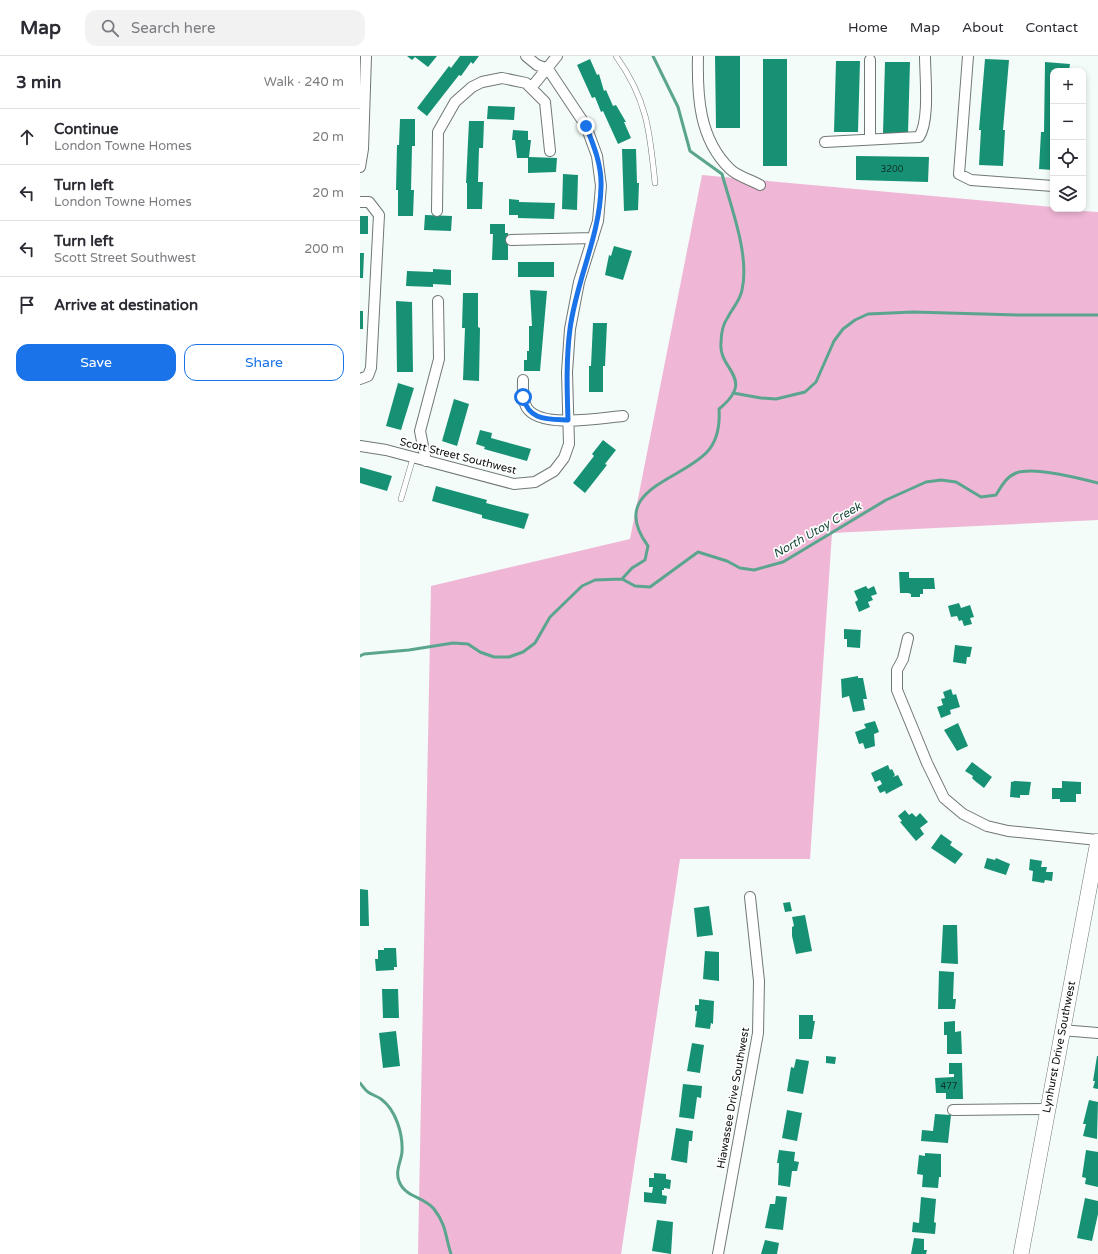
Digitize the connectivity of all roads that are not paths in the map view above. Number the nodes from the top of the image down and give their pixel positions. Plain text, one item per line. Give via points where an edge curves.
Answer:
1 (366, 56) edge
2 (526, 56) edge
3 (557, 56) edge
4 (616, 56) edge
5 (698, 56) edge
6 (925, 56) edge
7 (968, 56) edge
8 (870, 60) dead end
9 (548, 69) junction
10 (531, 88) junction
11 (870, 140) junction
12 (825, 142) dead end
13 (550, 151) dead end
14 (360, 167) edge
15 (655, 183) dead end
16 (760, 185) dead end
17 (1050, 186) edge
18 (360, 202) edge
19 (437, 211) dead end
20 (593, 238) junction
21 (511, 240) dead end
22 (438, 301) dead end
23 (360, 379) edge
24 (523, 380) dead end
25 (623, 416) dead end
26 (568, 420) junction
27 (360, 446) edge
28 (413, 458) junction
29 (426, 461) junction
30 (401, 499) dead end
31 (908, 638) dead end
32 (1098, 841) edge
33 (750, 897) dead end
34 (1061, 1030) junction
35 (1098, 1033) edge
36 (1047, 1109) junction
37 (952, 1110) dead end
38 (718, 1254) edge
39 (1021, 1254) edge

1 - 14 street via 363,149
2 - 9 street, Scott Street Southwest via 537,66
3 - 9 street
4 - 15 lane via 630,76 642,103 650,130
5 - 16 street via 700,113 707,135 730,170
6 - 11 street via 923,131 919,137
7 - 17 street via 959,174 971,180
8 - 11 street
9 - 10 street
9 - 20 street, Scott Street Southwest via 586,126 598,156 601,186 598,221
10 - 13 street via 545,102
10 - 19 street via 526,83 502,78 472,87 456,102 438,132
11 - 12 street
18 - 23 street via 369,202 379,215 371,368 368,376
20 - 21 street
20 - 26 street, Scott Street Southwest via 570,329 567,372
22 - 29 street via 439,359 420,430
24 - 26 street via 523,397 530,412 549,419
25 - 26 street
26 - 29 street, Scott Street Southwest via 568,444 564,458 554,471 535,482 514,484
27 - 28 street, Scott Street Southwest
28 - 29 street, Scott Street Southwest
28 - 30 lane
31 - 32 street via 903,659 897,670 897,690 944,798 963,814 987,826 1008,831
32 - 34 street, Lynhurst Drive Southwest
33 - 38 street, Hiawassee Drive Southwest via 759,981 758,1033
34 - 35 street
34 - 36 street, Lynhurst Drive Southwest
36 - 37 street
36 - 39 street, Lynhurst Drive Southwest

